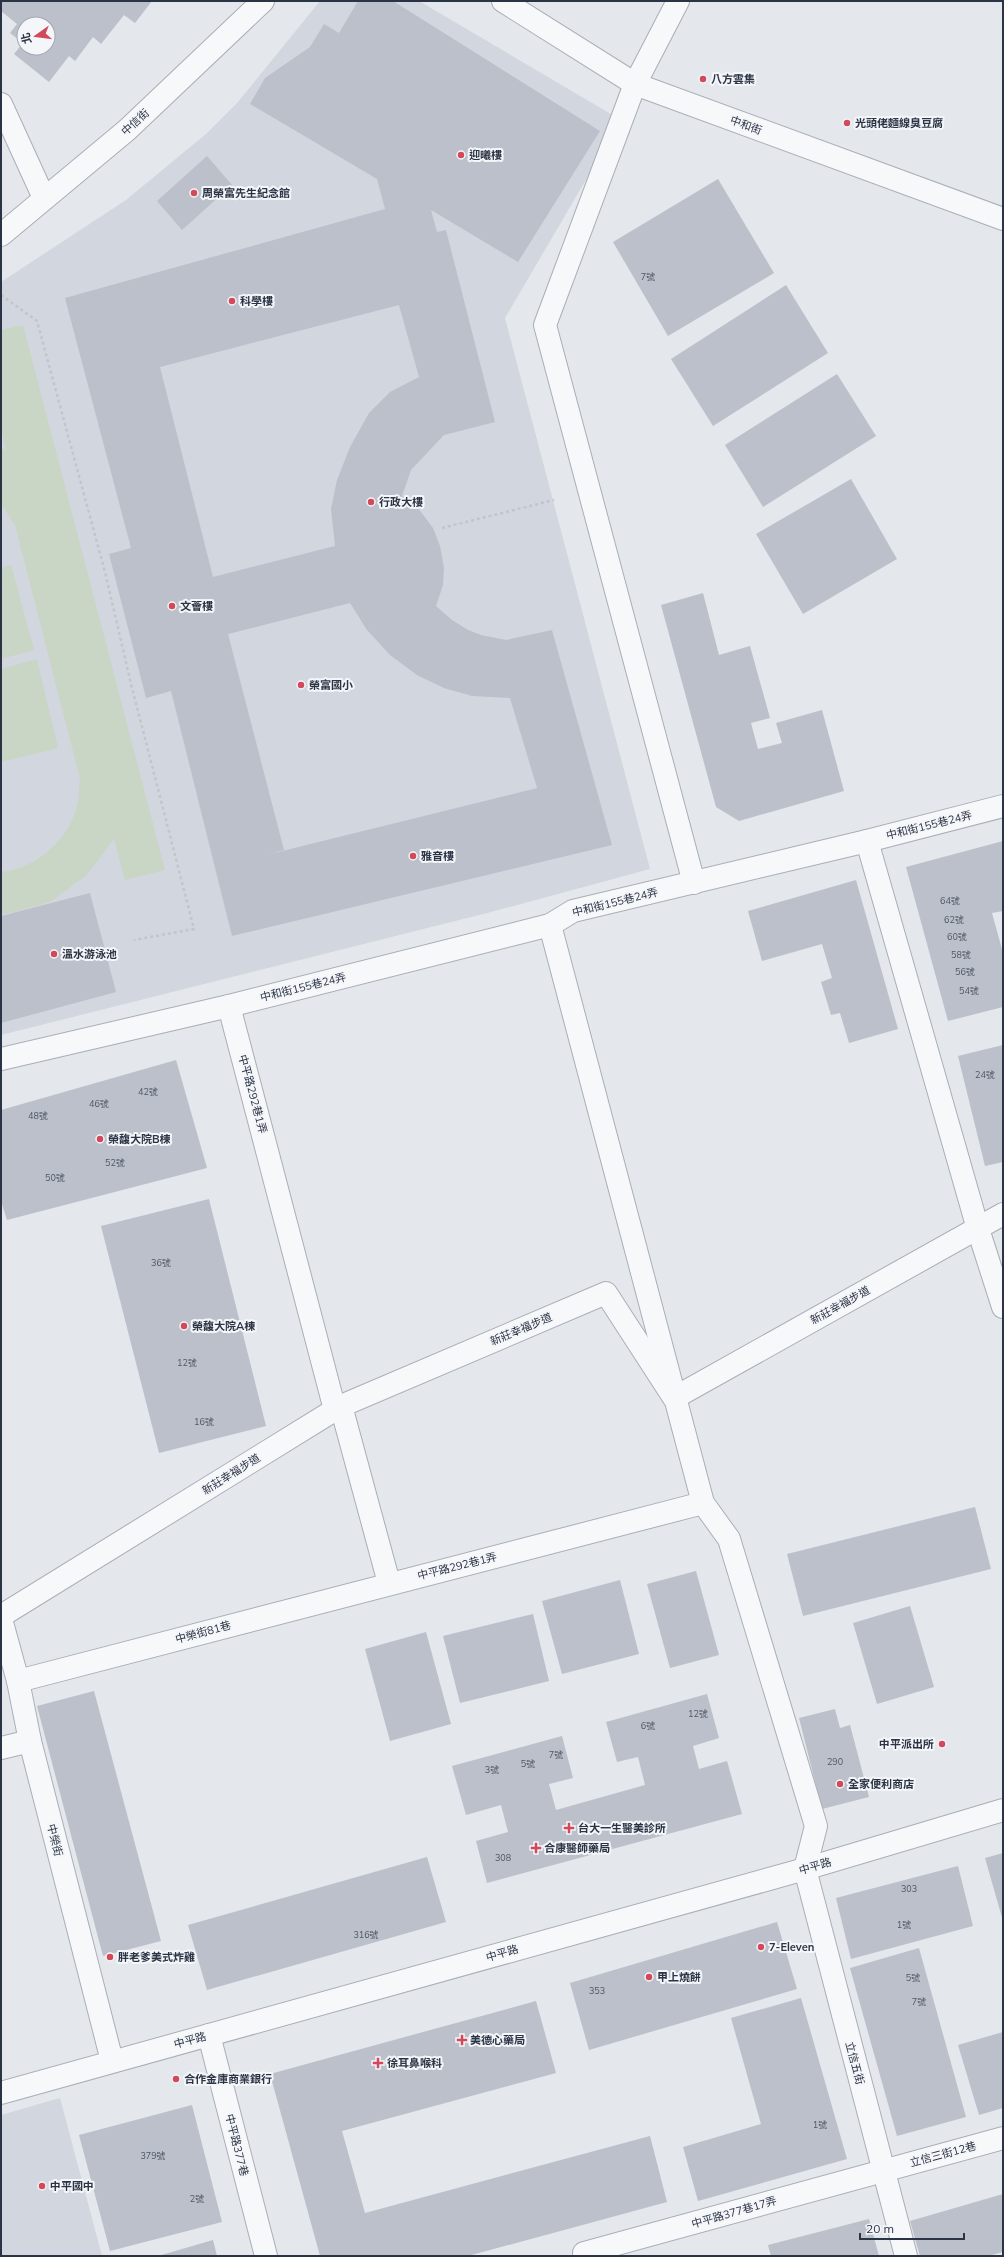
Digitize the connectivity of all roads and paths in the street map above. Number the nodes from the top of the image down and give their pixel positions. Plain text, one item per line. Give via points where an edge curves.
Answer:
1 (263, 1) edge
2 (503, 1) edge
3 (678, 1) edge
4 (635, 84) junction
5 (1, 104) edge
6 (44, 198) junction
7 (1002, 216) edge
8 (1, 235) edge
9 (1, 295) edge
10 (554, 500) dead end
11 (442, 528) dead end
12 (1003, 806) edge
13 (867, 841) junction
14 (694, 883) junction
15 (550, 925) junction
16 (134, 940) dead end
17 (229, 1006) junction
18 (1, 1059) edge
19 (1003, 1214) edge
20 (978, 1229) junction
21 (1003, 1307) edge
22 (674, 1398) junction
23 (338, 1408) junction
24 (703, 1503) junction
25 (389, 1583) junction
26 (1, 1616) edge
27 (1, 1619) edge
28 (18, 1681) junction
29 (30, 1741) junction
30 (1, 1748) edge
31 (1003, 1810) edge
32 (805, 1869) junction
33 (209, 2035) junction
34 (112, 2061) junction
35 (1, 2093) edge
36 (1003, 2138) edge
37 (883, 2170) junction
38 (581, 2255) edge
39 (266, 2256) edge
40 (906, 2256) edge

1 - 6 street, 中信街 via 127,130
2 - 4 street, 中和街
3 - 4 street
4 - 7 street, 中和街
4 - 14 street via 545,325
5 - 6 street
6 - 8 street, 中信街
9 - 16 path via 37,321 105,572 194,929
10 - 11 path
12 - 13 street, 中和街155巷24弄
13 - 14 street, 中和街155巷24弄
13 - 20 street
14 - 15 street, 中和街155巷24弄 via 573,911
15 - 17 street, 中和街155巷24弄
15 - 22 street
17 - 18 street
17 - 23 street, 中平路292巷1弄
19 - 20 street, 新莊幸福步道
20 - 21 street
20 - 22 street, 新莊幸福步道
22 - 23 street, 新莊幸福步道 via 606,1293
22 - 24 street
23 - 25 street, 中平路292巷1弄
23 - 26 street, 新莊幸福步道
24 - 25 street, 中平路292巷1弄
24 - 32 street via 730,1539 816,1826
25 - 28 street, 中榮街81巷
27 - 28 street, 中榮街
28 - 29 street, 中榮街
29 - 30 street
29 - 34 street, 中榮街
31 - 32 street, 中平路
32 - 33 street, 中平路
32 - 37 street, 立信五街
33 - 34 street, 中平路
33 - 39 street, 中平路377巷
34 - 35 street, 中平路
36 - 37 street, 立信三街12巷
37 - 38 street, 中平路377巷17弄
37 - 40 street, 立信五街

